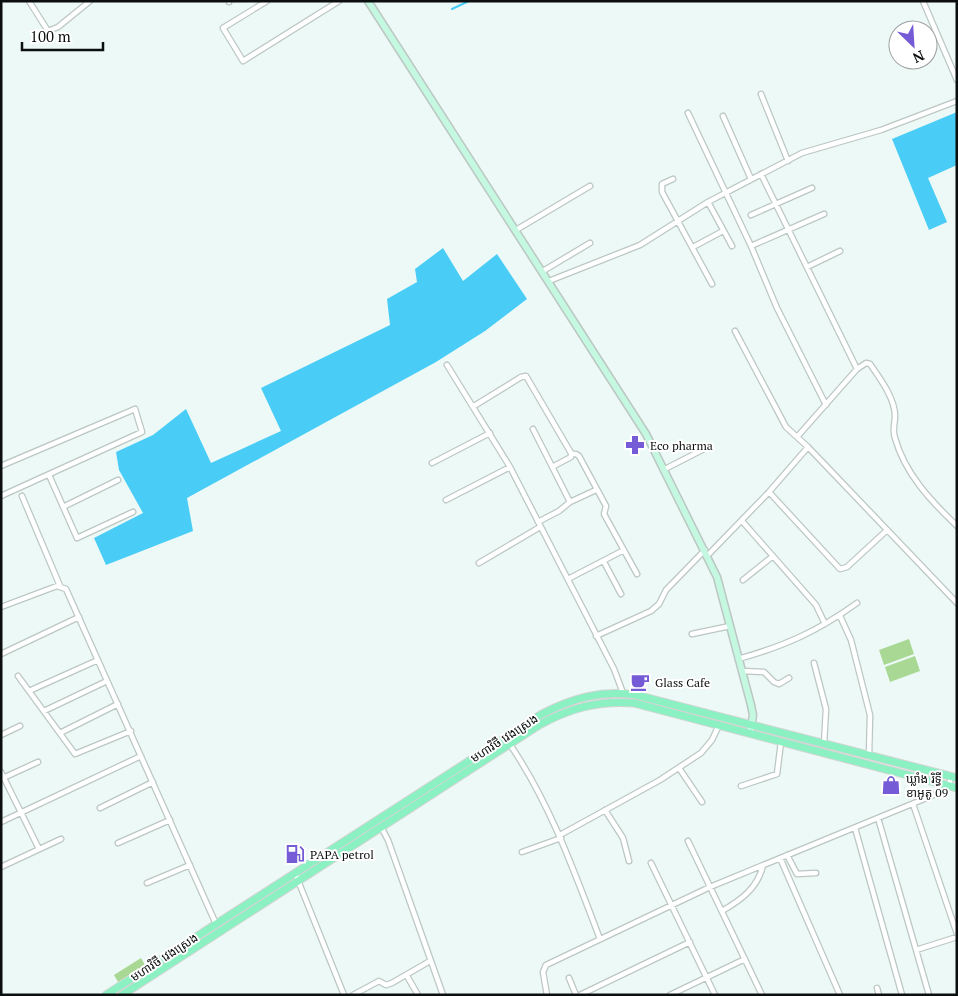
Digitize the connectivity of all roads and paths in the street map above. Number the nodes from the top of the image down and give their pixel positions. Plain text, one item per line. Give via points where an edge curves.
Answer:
1 (29, 1) edge
2 (90, 1) edge
3 (267, 1) edge
4 (339, 1) edge
5 (368, 1) edge
6 (923, 1) edge
7 (957, 80) edge
8 (761, 94) dead end
9 (957, 100) edge
10 (688, 113) dead end
11 (722, 116) dead end
12 (788, 161) junction
13 (761, 174) junction
14 (673, 179) dead end
15 (751, 179) junction
16 (590, 186) dead end
17 (812, 188) dead end
18 (726, 193) junction
19 (708, 202) junction
20 (776, 204) junction
21 (824, 214) dead end
22 (751, 215) dead end
23 (679, 220) junction
24 (516, 230) junction
25 (723, 230) junction
26 (788, 230) junction
27 (590, 244) dead end
28 (732, 246) dead end
29 (751, 246) junction
30 (693, 247) junction
31 (840, 251) dead end
32 (807, 267) junction
33 (543, 271) junction
34 (549, 281) junction
35 (712, 284) dead end
36 (735, 331) dead end
37 (447, 365) dead end
38 (857, 369) junction
39 (826, 405) junction
40 (474, 406) junction
41 (533, 428) dead end
42 (490, 434) junction
43 (797, 437) junction
44 (808, 447) junction
45 (706, 448) dead end
46 (571, 454) junction
47 (432, 464) dead end
48 (1, 466) edge
49 (554, 466) junction
50 (510, 467) junction
51 (663, 470) junction
52 (48, 475) junction
53 (118, 480) dead end
54 (596, 490) junction
55 (769, 492) junction
56 (1, 496) edge
57 (22, 496) dead end
58 (446, 500) dead end
59 (570, 502) junction
60 (63, 508) junction
61 (133, 512) dead end
62 (742, 521) junction
63 (539, 525) junction
64 (957, 526) edge
65 (886, 530) junction
66 (624, 550) junction
67 (706, 553) junction
68 (773, 556) junction
69 (604, 562) junction
70 (479, 563) dead end
71 (637, 574) dead end
72 (568, 579) junction
73 (743, 580) dead end
74 (60, 586) junction
75 (620, 594) dead end
76 (857, 603) dead end
77 (957, 603) edge
78 (1, 607) edge
79 (840, 616) junction
80 (78, 617) junction
81 (824, 624) junction
82 (730, 626) junction
83 (692, 634) dead end
84 (596, 636) junction
85 (1, 654) edge
86 (738, 659) junction
87 (98, 660) junction
88 (814, 663) dead end
89 (742, 671) junction
90 (18, 676) dead end
91 (789, 678) dead end
92 (107, 681) junction
93 (29, 690) junction
94 (623, 693) junction
95 (118, 704) junction
96 (44, 711) junction
97 (752, 725) junction
98 (20, 726) dead end
99 (719, 726) junction
100 (131, 731) junction
101 (60, 733) junction
102 (750, 733) junction
103 (1, 735) edge
104 (505, 737) junction
105 (781, 742) junction
106 (510, 744) junction
107 (824, 744) junction
108 (869, 755) junction
109 (141, 756) junction
110 (38, 762) dead end
111 (679, 768) junction
112 (1, 772) edge
113 (954, 777) edge
114 (3, 778) edge
115 (153, 782) junction
116 (741, 786) dead end
117 (953, 786) edge
118 (702, 802) dead end
119 (913, 804) junction
120 (100, 808) dead end
121 (605, 810) junction
122 (20, 813) junction
123 (878, 818) junction
124 (170, 820) junction
125 (1, 822) edge
126 (381, 827) junction
127 (855, 828) junction
128 (560, 836) junction
129 (62, 839) dead end
130 (688, 841) dead end
131 (118, 843) dead end
132 (39, 849) junction
133 (522, 852) dead end
134 (787, 855) junction
135 (780, 858) junction
136 (629, 861) dead end
137 (651, 863) dead end
138 (190, 864) junction
139 (763, 865) junction
140 (1, 867) edge
141 (294, 873) junction
142 (816, 873) dead end
143 (299, 880) junction
144 (148, 883) dead end
145 (710, 887) junction
146 (672, 905) junction
147 (722, 911) junction
148 (216, 924) junction
149 (957, 936) edge
150 (600, 939) junction
151 (690, 942) junction
152 (916, 950) junction
153 (170, 953) junction
154 (745, 959) junction
155 (176, 960) junction
156 (430, 961) junction
157 (407, 976) junction
158 (706, 977) junction
159 (569, 978) dead end
160 (876, 988) dead end
161 (547, 994) edge
162 (760, 994) edge
163 (106, 995) edge
164 (122, 995) edge
165 (344, 995) edge
166 (353, 995) edge
167 (418, 995) edge
168 (443, 995) edge
169 (578, 995) edge
170 (670, 995) edge
171 (715, 995) edge
172 (840, 995) edge
173 (879, 995) edge
174 (902, 995) edge
175 (929, 995) edge

1 - 2 street via 48,31 58,27
3 - 4 street via 223,28 242,61
5 - 24 street
6 - 7 street
8 - 12 street
9 - 12 street via 881,130 802,153
10 - 18 street
11 - 15 street
12 - 13 street
13 - 15 street
13 - 20 street
14 - 23 street via 661,187
15 - 18 street
16 - 24 street
17 - 20 street
18 - 19 street
18 - 29 street
19 - 23 street
19 - 25 street
20 - 22 street
20 - 26 street
21 - 26 street
23 - 30 street
23 - 34 street via 640,245
24 - 33 street
25 - 28 street
25 - 30 street
26 - 29 street
26 - 32 street
27 - 33 street
29 - 39 street
30 - 35 street
31 - 32 street
32 - 38 street
33 - 34 street
34 - 51 street via 636,417
36 - 43 street via 786,427
37 - 40 street
38 - 39 street
38 - 64 street via 870,364 879,378 895,415 894,438 911,474
39 - 43 street
40 - 42 street
40 - 46 street via 524,375
41 - 49 street
42 - 47 street
42 - 50 street
43 - 44 street
44 - 55 street
44 - 65 street
45 - 51 street
46 - 49 street
46 - 54 street via 579,456
48 - 52 street via 135,409 142,432
49 - 59 street
50 - 58 street
50 - 63 street
51 - 67 street
52 - 56 street
52 - 60 street
53 - 60 street
54 - 59 street
54 - 66 street via 606,506 604,514
55 - 62 street
55 - 65 street via 840,570
57 - 74 street
59 - 63 street
60 - 61 street via 79,539
62 - 67 street
62 - 68 street
63 - 70 street
63 - 72 street
65 - 77 street
66 - 69 street
66 - 71 street
67 - 82 street via 717,578
67 - 84 street via 666,590 652,611
68 - 73 street
68 - 81 street via 816,605
69 - 72 street
69 - 75 street
72 - 84 street
74 - 78 street
74 - 80 street via 66,589
76 - 79 street
79 - 81 street
79 - 108 street via 851,640 870,715
80 - 85 street
80 - 87 street
81 - 86 street via 779,647
82 - 83 street
82 - 86 street
84 - 94 street
86 - 89 street
87 - 92 street
87 - 93 street
88 - 107 street via 826,709
89 - 91 street via 764,672 779,684
89 - 97 street via 752,710
90 - 93 street
92 - 95 street
92 - 96 street
93 - 96 street
94 - 97 main road, មហាវិថី វេងស្រេង
94 - 104 main road, មហាវិថី វេងស្រេង via 584,696 566,702
95 - 100 street
95 - 101 street
96 - 101 street
97 - 102 street
97 - 107 main road, មហាវិថី វេងស្រេង
98 - 103 street
99 - 102 main road, មហាវិថី វេងស្រេង
99 - 106 main road, មហាវិថី វេងស្រេង via 634,703 604,702 587,704 557,715
99 - 111 street via 706,748
100 - 101 street via 79,754 75,754
100 - 109 street
102 - 105 main road, មហាវិថី វេងស្រេង
104 - 106 street
104 - 141 main road, មហាវិថី វេងស្រេង
105 - 116 street via 777,774
105 - 117 main road, មហាវិថី វេងស្រេង
106 - 126 main road, មហាវិថី វេងស្រេង
106 - 128 street via 540,792
107 - 108 main road, មហាវិថី វេងស្រេង
108 - 113 main road, មហាវិថី វេងស្រេង
109 - 115 street
109 - 122 street
110 - 114 street
111 - 118 street
111 - 121 street
112 - 114 street
113 - 117 street
114 - 122 street
115 - 120 street
115 - 124 street
117 - 119 street
119 - 123 street
119 - 149 street
121 - 128 street
121 - 136 street via 623,838
122 - 125 street
122 - 132 street
123 - 127 street
123 - 152 street
124 - 131 street
124 - 138 street
126 - 143 main road, មហាវិថី វេងស្រេង
126 - 156 street
127 - 134 street
127 - 174 street
128 - 133 street
128 - 150 street
129 - 132 street
130 - 145 street
132 - 140 street
134 - 135 street
134 - 142 street via 797,874
135 - 139 street
135 - 172 street
137 - 146 street
138 - 144 street
138 - 148 street
139 - 145 street
139 - 147 street via 761,876 748,893
141 - 143 street
141 - 148 main road, មហាវិថី វេងស្រេង
143 - 155 main road, មហាវិថី វេងស្រេង
143 - 165 street
145 - 146 street
145 - 147 street
146 - 150 street
146 - 151 street
147 - 154 street
148 - 153 main road, មហាវិថី វេងស្រេង
149 - 152 street
150 - 161 street via 546,964 543,972
151 - 158 street
151 - 169 street
152 - 175 street
153 - 155 main road
153 - 163 main road, មហាវិថី វេងស្រេង
154 - 158 street
154 - 162 street
155 - 164 main road, មហាវិថី វេងស្រេង
156 - 157 street
156 - 168 street
157 - 166 street via 386,985 379,981
157 - 167 street
158 - 170 street
158 - 171 street
159 - 169 street
160 - 173 street

